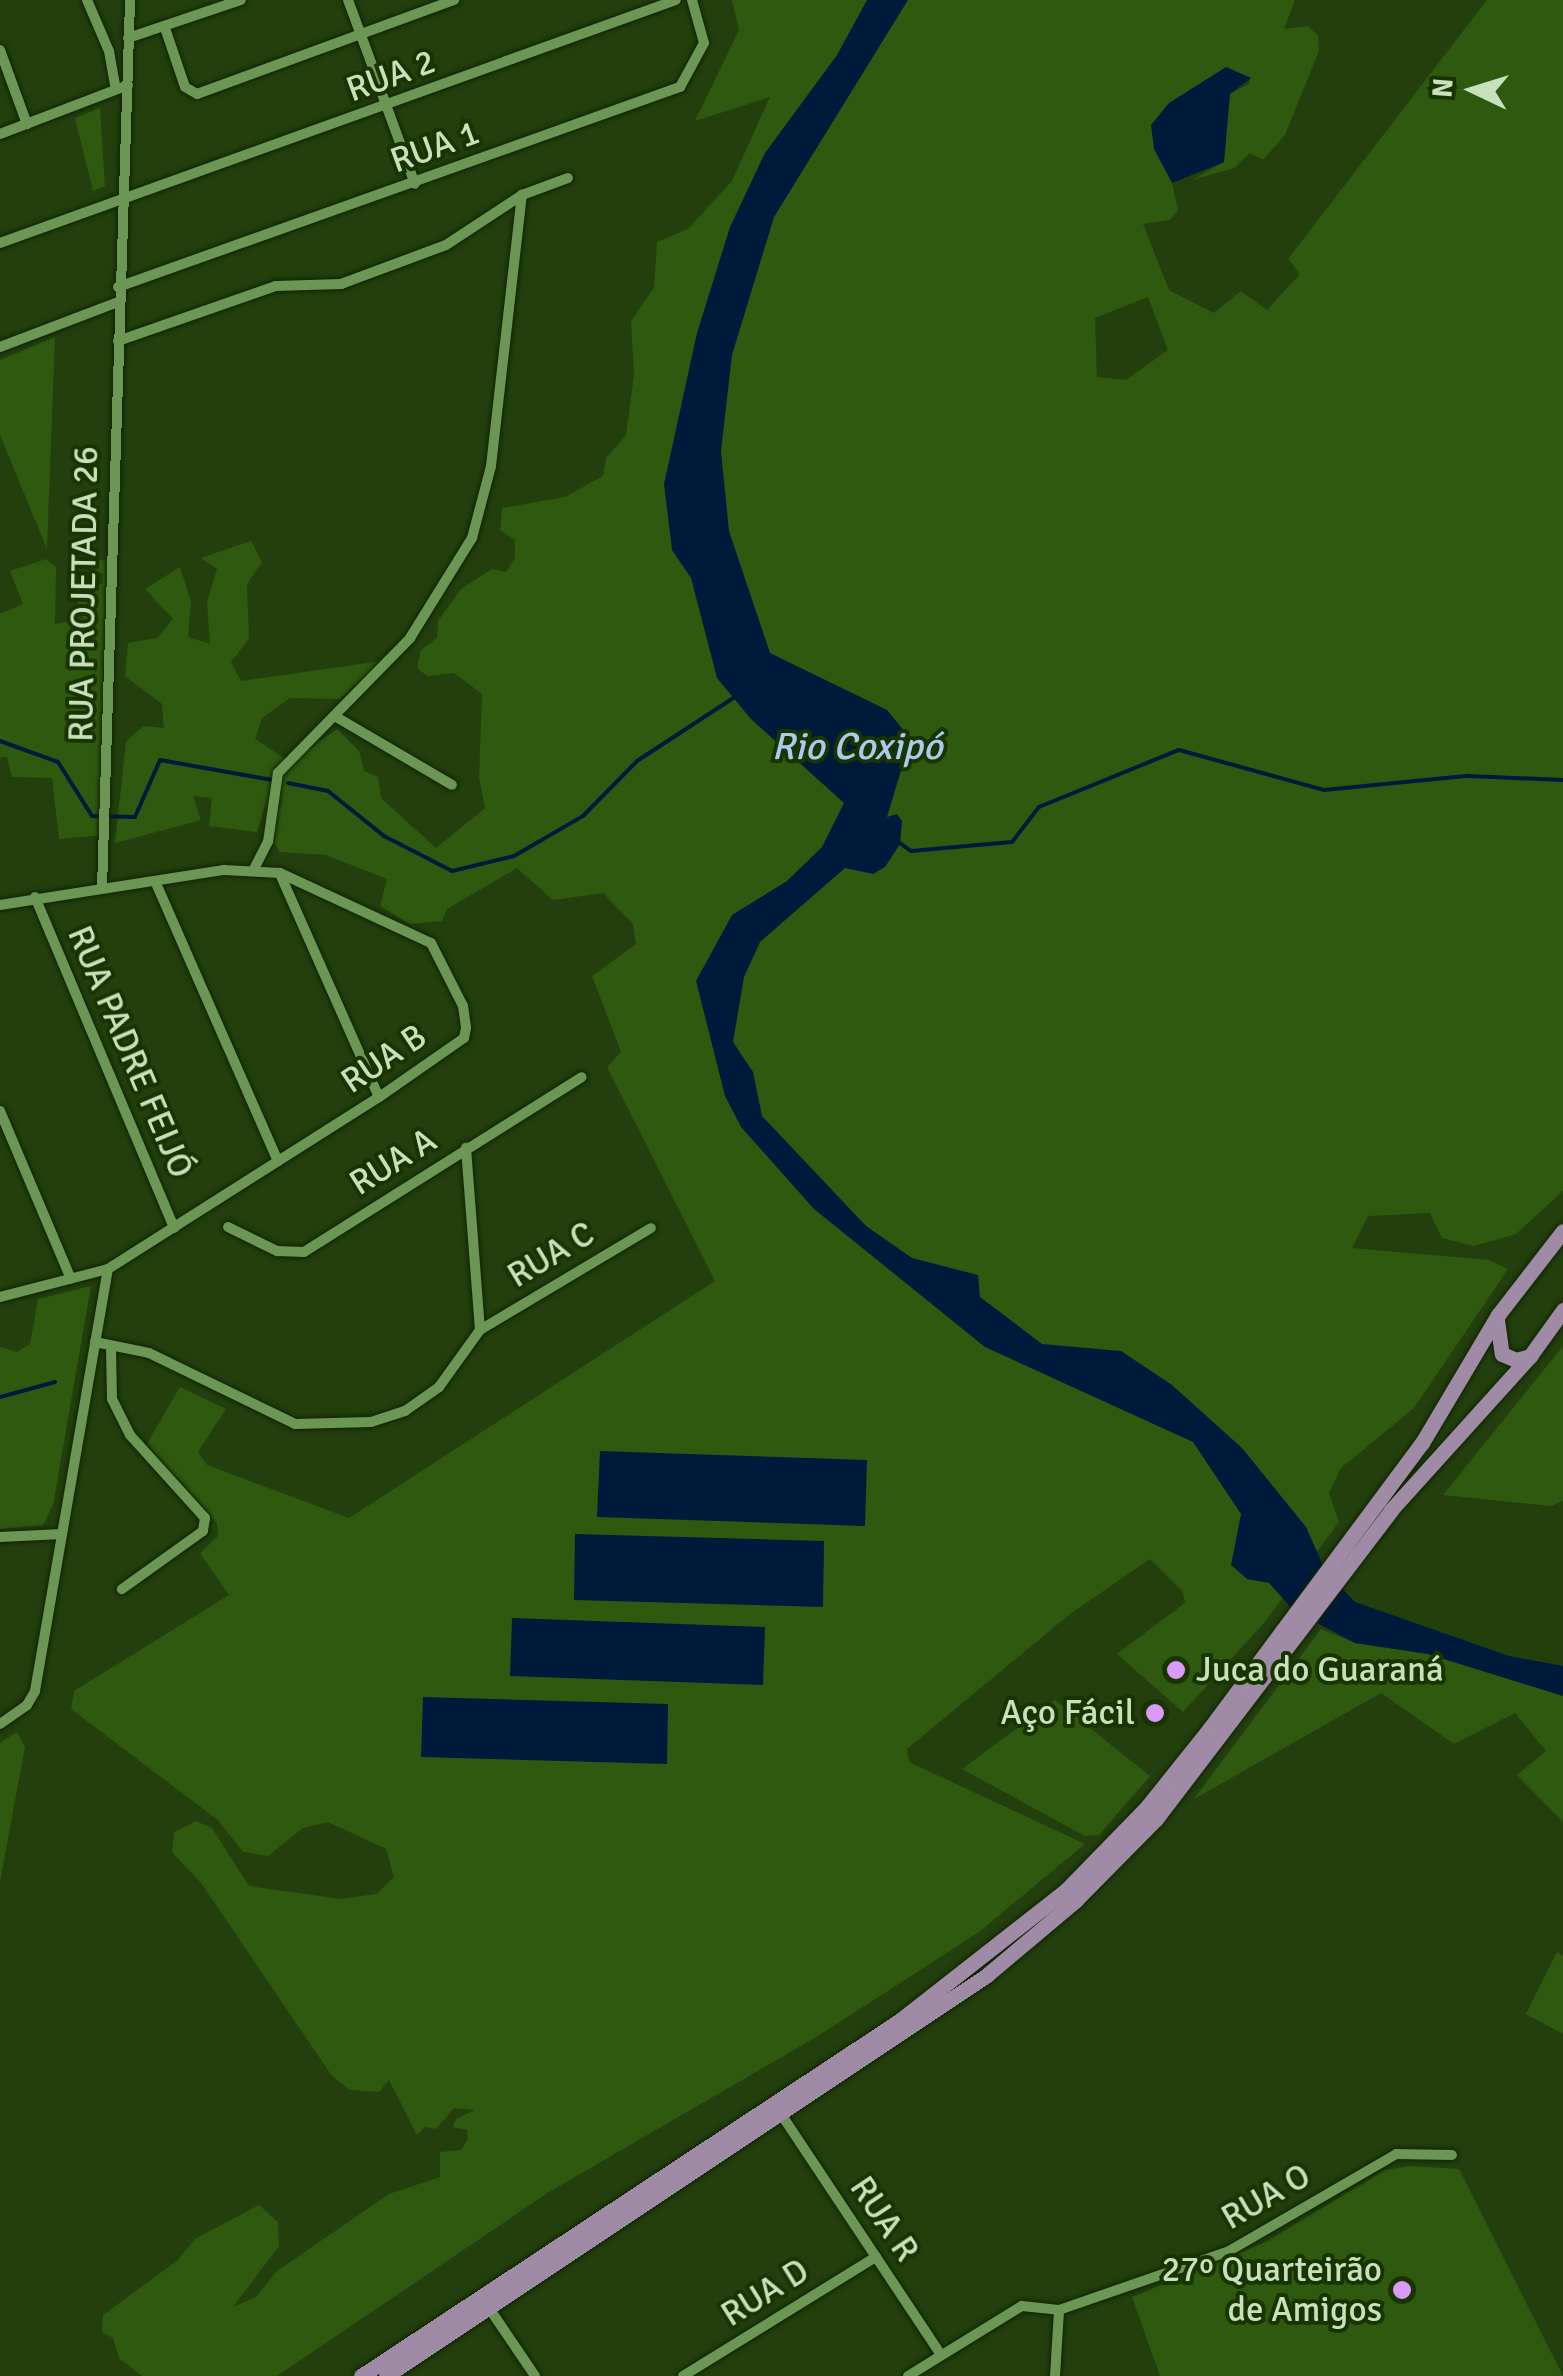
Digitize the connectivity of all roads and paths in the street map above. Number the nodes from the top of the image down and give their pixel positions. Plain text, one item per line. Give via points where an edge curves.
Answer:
1 (87, 0) edge
2 (130, 0) edge
3 (242, 0) edge
4 (348, 0) edge
5 (454, 0) edge
6 (676, 0) edge
7 (692, 0) edge
8 (165, 28) junction
9 (360, 34) junction
10 (128, 38) junction
11 (0, 50) edge
12 (128, 85) junction
13 (116, 90) junction
14 (388, 107) junction
15 (27, 124) junction
16 (0, 134) edge
17 (568, 178) dead end
18 (414, 184) junction
19 (522, 195) junction
20 (121, 198) junction
21 (0, 243) edge
22 (118, 286) junction
23 (118, 302) junction
24 (118, 341) junction
25 (0, 347) edge
26 (338, 718) junction
27 (452, 785) dead end
28 (254, 869) junction
29 (280, 874) junction
30 (154, 881) junction
31 (102, 888) junction
32 (35, 897) junction
33 (0, 906) edge
34 (582, 1077) dead end
35 (379, 1097) junction
36 (0, 1111) edge
37 (466, 1148) junction
38 (278, 1161) junction
39 (228, 1227) dead end
40 (174, 1228) junction
41 (651, 1228) dead end
42 (1563, 1231) edge
43 (108, 1269) junction
44 (72, 1278) junction
45 (0, 1296) edge
46 (1563, 1310) edge
47 (1498, 1315) junction
48 (480, 1330) junction
49 (95, 1342) junction
50 (111, 1348) junction
51 (1530, 1356) junction
52 (1367, 1530) junction
53 (62, 1534) junction
54 (0, 1537) edge
55 (122, 1589) dead end
56 (0, 1724) edge
57 (781, 2114) junction
58 (1452, 2155) dead end
59 (876, 2257) junction
60 (489, 2308) junction
61 (1059, 2310) junction
62 (941, 2355) junction
63 (361, 2376) edge
64 (386, 2376) edge
65 (535, 2376) edge
66 (683, 2376) edge
67 (908, 2376) edge
68 (1055, 2376) edge

1 - 13 street via 109,51
2 - 10 street, RUA PROJETADA 26
3 - 8 street
4 - 9 street
5 - 9 street
6 - 14 street, RUA 2
7 - 18 street, RUA 1 via 704,43 680,87
8 - 9 street via 186,87 197,94
8 - 10 street
9 - 14 street
10 - 12 street, RUA PROJETADA 26
11 - 15 street
12 - 13 street
12 - 20 street, RUA PROJETADA 26
13 - 15 street
14 - 18 street
14 - 20 street, RUA 2
15 - 16 street
17 - 19 street
18 - 22 street, RUA 1
19 - 24 street via 446,246 342,284 276,286
19 - 26 street via 491,466 472,538 410,638
20 - 21 street, RUA 2
20 - 22 street, RUA PROJETADA 26
22 - 23 street, RUA PROJETADA 26
23 - 24 street, RUA PROJETADA 26
23 - 25 street
24 - 31 street, RUA PROJETADA 26
26 - 27 street
26 - 28 street via 278,774 268,842
28 - 29 street
28 - 30 street
29 - 35 street
29 - 35 street, RUA B via 422,937 449,972 464,1006 464,1038
30 - 31 street
30 - 38 street
31 - 32 street
32 - 33 street
32 - 40 street, RUA PADRE FEIJÓ
34 - 37 street, RUA A
35 - 38 street, RUA B
36 - 44 street
37 - 39 street, RUA A via 304,1252 277,1252
37 - 48 street
38 - 40 street, RUA B
40 - 43 street, RUA B
41 - 48 street, RUA C
42 - 47 main road
43 - 44 street, RUA B
43 - 49 street
44 - 45 street, RUA B
46 - 51 main road
47 - 51 main road via 1502,1354
47 - 52 main road
48 - 50 street via 439,1387 404,1410 333,1426 295,1424 149,1352
49 - 50 street
49 - 53 street
50 - 55 street via 112,1399 130,1436 205,1518 204,1531
51 - 52 main road
52 - 57 main road via 1292,1646 1156,1819 1076,1900 987,1975
52 - 63 main road via 1146,1808 1066,1890 985,1959
53 - 54 street
53 - 56 street via 35,1690 27,1705
57 - 59 street, RUA R
57 - 60 main road
58 - 61 street, RUA O via 1396,2154 1229,2251
59 - 62 street, RUA R
59 - 66 street, RUA D
60 - 64 main road
60 - 65 street
61 - 62 street, RUA O via 1022,2306
61 - 68 street
62 - 67 street, RUA O

